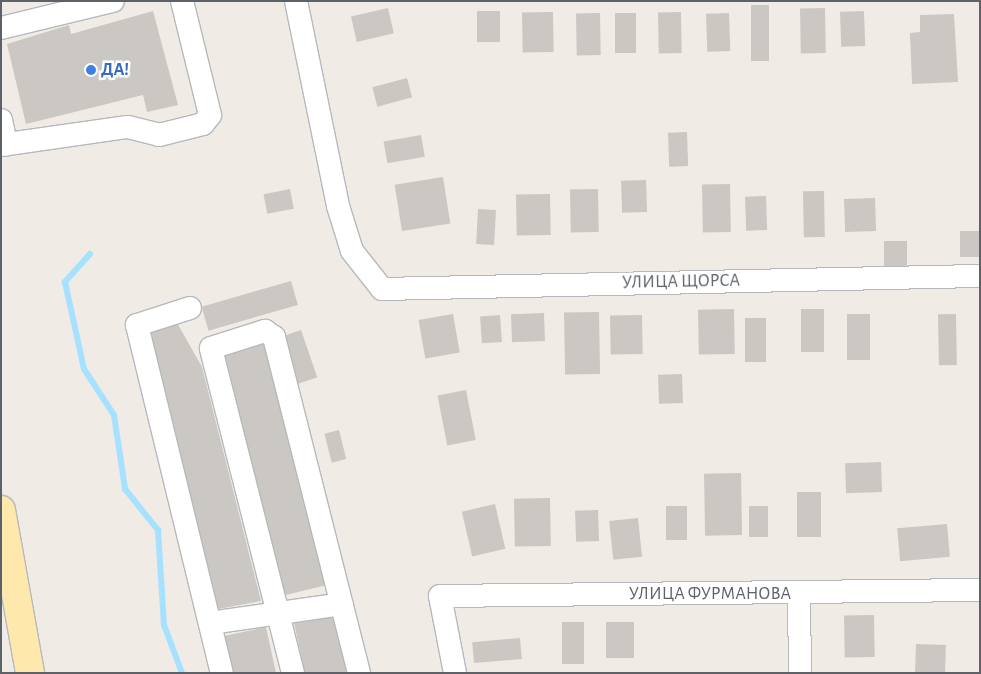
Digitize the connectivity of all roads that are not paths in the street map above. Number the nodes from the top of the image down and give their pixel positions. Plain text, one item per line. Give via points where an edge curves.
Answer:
1 (113, 1) edge
2 (182, 1) edge
3 (296, 1) edge
4 (1, 28) edge
5 (1, 120) edge
6 (4, 144) edge
7 (980, 276) edge
8 (190, 308) dead end
9 (1, 510) edge
10 (3, 537) edge
11 (980, 590) edge
12 (799, 594) junction
13 (342, 604) junction
14 (279, 612) junction
15 (210, 623) junction
16 (30, 673) edge
17 (222, 673) edge
18 (293, 673) edge
19 (359, 673) edge
20 (455, 673) edge
21 (800, 673) edge

1 - 4 street
2 - 6 street via 210,115 203,124 159,135 128,127
3 - 7 street, УЛИЦА ЩОРСА via 338,206 352,251 382,289
5 - 6 street
8 - 15 street via 137,325
9 - 10 main road
10 - 16 main road
11 - 12 street, УЛИЦА ФУРМАНОВА
12 - 20 street, УЛИЦА ФУРМАНОВА via 440,596
12 - 21 street
13 - 14 street
13 - 14 street via 274,337 265,331 211,348
13 - 19 street
14 - 15 street
14 - 18 street
15 - 17 street

